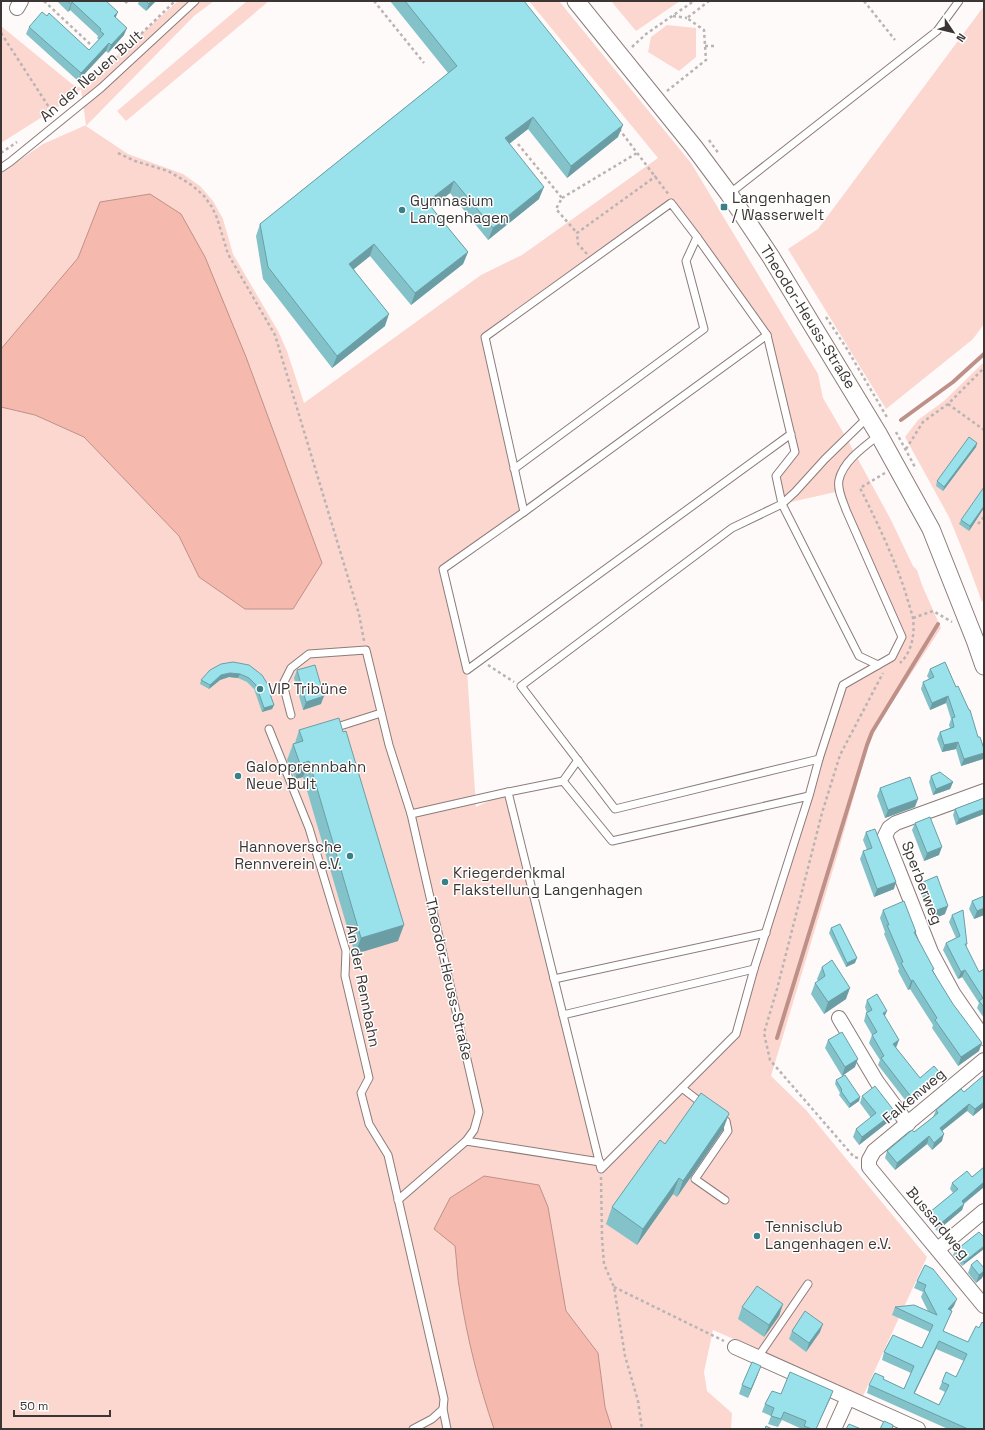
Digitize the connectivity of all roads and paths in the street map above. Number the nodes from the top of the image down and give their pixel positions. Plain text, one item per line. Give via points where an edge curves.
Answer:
1 (44, 1) edge
2 (125, 1) edge
3 (175, 1) edge
4 (195, 1) edge
5 (374, 1) edge
6 (576, 1) edge
7 (694, 1) edge
8 (709, 1) edge
9 (864, 1) edge
10 (959, 1) edge
11 (129, 5) dead end
12 (673, 16) junction
13 (688, 18) junction
14 (1, 33) edge
15 (895, 40) dead end
16 (90, 44) dead end
17 (705, 46) junction
18 (714, 46) dead end
19 (632, 47) dead end
20 (424, 63) dead end
21 (110, 65) dead end
22 (667, 92) dead end
23 (56, 117) dead end
24 (618, 129) edge
25 (19, 141) dead end
26 (518, 144) dead end
27 (1, 153) edge
28 (118, 153) dead end
29 (638, 153) junction
30 (1, 168) edge
31 (656, 176) junction
32 (729, 194) junction
33 (562, 198) junction
34 (671, 203) junction
35 (577, 233) junction
36 (697, 237) junction
37 (592, 260) junction
38 (767, 335) junction
39 (984, 368) edge
40 (948, 404) junction
41 (868, 417) junction
42 (984, 430) edge
43 (791, 434) junction
44 (879, 435) junction
45 (906, 449) dead end
46 (903, 462) junction
47 (514, 469) junction
48 (782, 504) junction
49 (524, 512) junction
50 (984, 517) edge
51 (978, 524) dead end
52 (913, 618) junction
53 (972, 632) junction
54 (366, 650) junction
55 (481, 660) junction
56 (878, 665) junction
57 (897, 666) dead end
58 (984, 666) edge
59 (884, 672) dead end
60 (521, 686) junction
61 (382, 713) junction
62 (292, 715) dead end
63 (338, 727) edge
64 (269, 729) dead end
65 (578, 760) junction
66 (819, 760) junction
67 (563, 781) junction
68 (984, 791) edge
69 (508, 792) junction
70 (809, 796) junction
71 (411, 814) junction
72 (766, 933) junction
73 (754, 969) junction
74 (554, 979) junction
75 (563, 1015) junction
76 (839, 1018) dead end
77 (984, 1038) edge
78 (984, 1060) edge
79 (682, 1088) junction
80 (707, 1107) edge
81 (714, 1112) edge
82 (908, 1124) junction
83 (466, 1141) junction
84 (868, 1160) junction
85 (600, 1165) junction
86 (398, 1200) junction
87 (725, 1200) dead end
88 (984, 1211) edge
89 (938, 1249) junction
90 (808, 1284) dead end
91 (614, 1287) junction
92 (984, 1306) edge
93 (735, 1347) joint
94 (758, 1357) junction
95 (848, 1398) junction
96 (442, 1409) junction
97 (413, 1429) edge
98 (447, 1429) edge
99 (642, 1429) edge
100 (834, 1429) edge
101 (918, 1429) edge

1 - 16 path
2 - 11 path
3 - 21 path
4 - 30 lane, An der Neuen Bult via 101,88
5 - 20 path
6 - 32 street, Theodor-Heuss-Straße
7 - 12 path
8 - 13 path
9 - 15 path
10 - 32 lane via 937,31
12 - 13 path
12 - 19 path
13 - 17 path via 704,30
14 - 23 path
17 - 18 path
17 - 22 path via 706,60
24 - 29 path
25 - 27 path
26 - 33 path
28 - 54 path via 182,178 204,196 217,218 228,254 275,335 359,614
29 - 31 path
29 - 33 path
31 - 34 path via 668,192
31 - 35 path
32 - 41 street, Theodor-Heuss-Straße via 771,257
33 - 35 path via 556,209
34 - 36 lane
34 - 37 lane
35 - 37 path via 578,244
36 - 38 lane
36 - 47 lane via 686,261 704,329
37 - 47 lane via 485,337
38 - 43 lane
38 - 49 lane
39 - 40 path
40 - 42 path
40 - 45 path via 923,422
41 - 44 street, Theodor-Heuss-Straße
41 - 48 lane
43 - 48 lane via 795,452 776,476
43 - 55 lane
44 - 46 street, Theodor-Heuss-Straße
44 - 56 lane via 849,461 839,481 846,510 902,637 892,657
46 - 52 path via 860,488 900,576
46 - 53 street, Theodor-Heuss-Straße
47 - 49 lane
48 - 56 lane via 859,656
48 - 60 lane via 732,528
49 - 55 lane via 442,569 467,670
50 - 51 path
52 - 53 path via 933,611
52 - 57 path via 911,649
53 - 58 street, Theodor-Heuss-Straße
54 - 61 lane, Theodor-Heuss-Straße
54 - 62 lane via 309,654 291,668 283,684
55 - 60 path
56 - 66 lane via 842,685
59 - 84 path via 840,756 822,813 764,1033 770,1060 854,1157
60 - 65 lane
61 - 63 lane
61 - 71 lane, Theodor-Heuss-Straße via 389,745
64 - 86 lane, An der Rennbahn via 309,828 346,951 345,976 369,1078 361,1092 369,1124 388,1155
65 - 66 lane via 615,809
65 - 67 lane
66 - 70 lane
67 - 69 lane
67 - 70 lane via 612,841
68 - 77 street, Sperberweg via 896,822 889,828 886,836 931,952 953,993
69 - 71 lane
69 - 74 lane
70 - 72 lane
71 - 83 lane, Theodor-Heuss-Straße via 479,1112 474,1130
72 - 73 lane
72 - 74 lane
73 - 75 lane
73 - 79 lane via 736,1034
74 - 75 lane
75 - 85 lane
76 - 82 street via 877,1082
78 - 82 street, Falkenweg
79 - 80 lane
79 - 85 lane
81 - 87 lane via 726,1121 728,1131 695,1179
82 - 84 street, Falkenweg via 874,1151
83 - 85 lane
83 - 86 lane, Theodor-Heuss-Straße
84 - 89 street, Bussardweg via 869,1166
85 - 91 path via 604,1264
86 - 96 lane, An der Rennbahn via 444,1399
88 - 89 street
89 - 92 street, Bussardweg
90 - 94 lane
91 - 93 path
91 - 99 path via 625,1356 638,1401
93 - 94 street
94 - 95 street
95 - 100 street
95 - 101 street
96 - 97 lane via 432,1419
96 - 98 lane, An der Rennbahn

